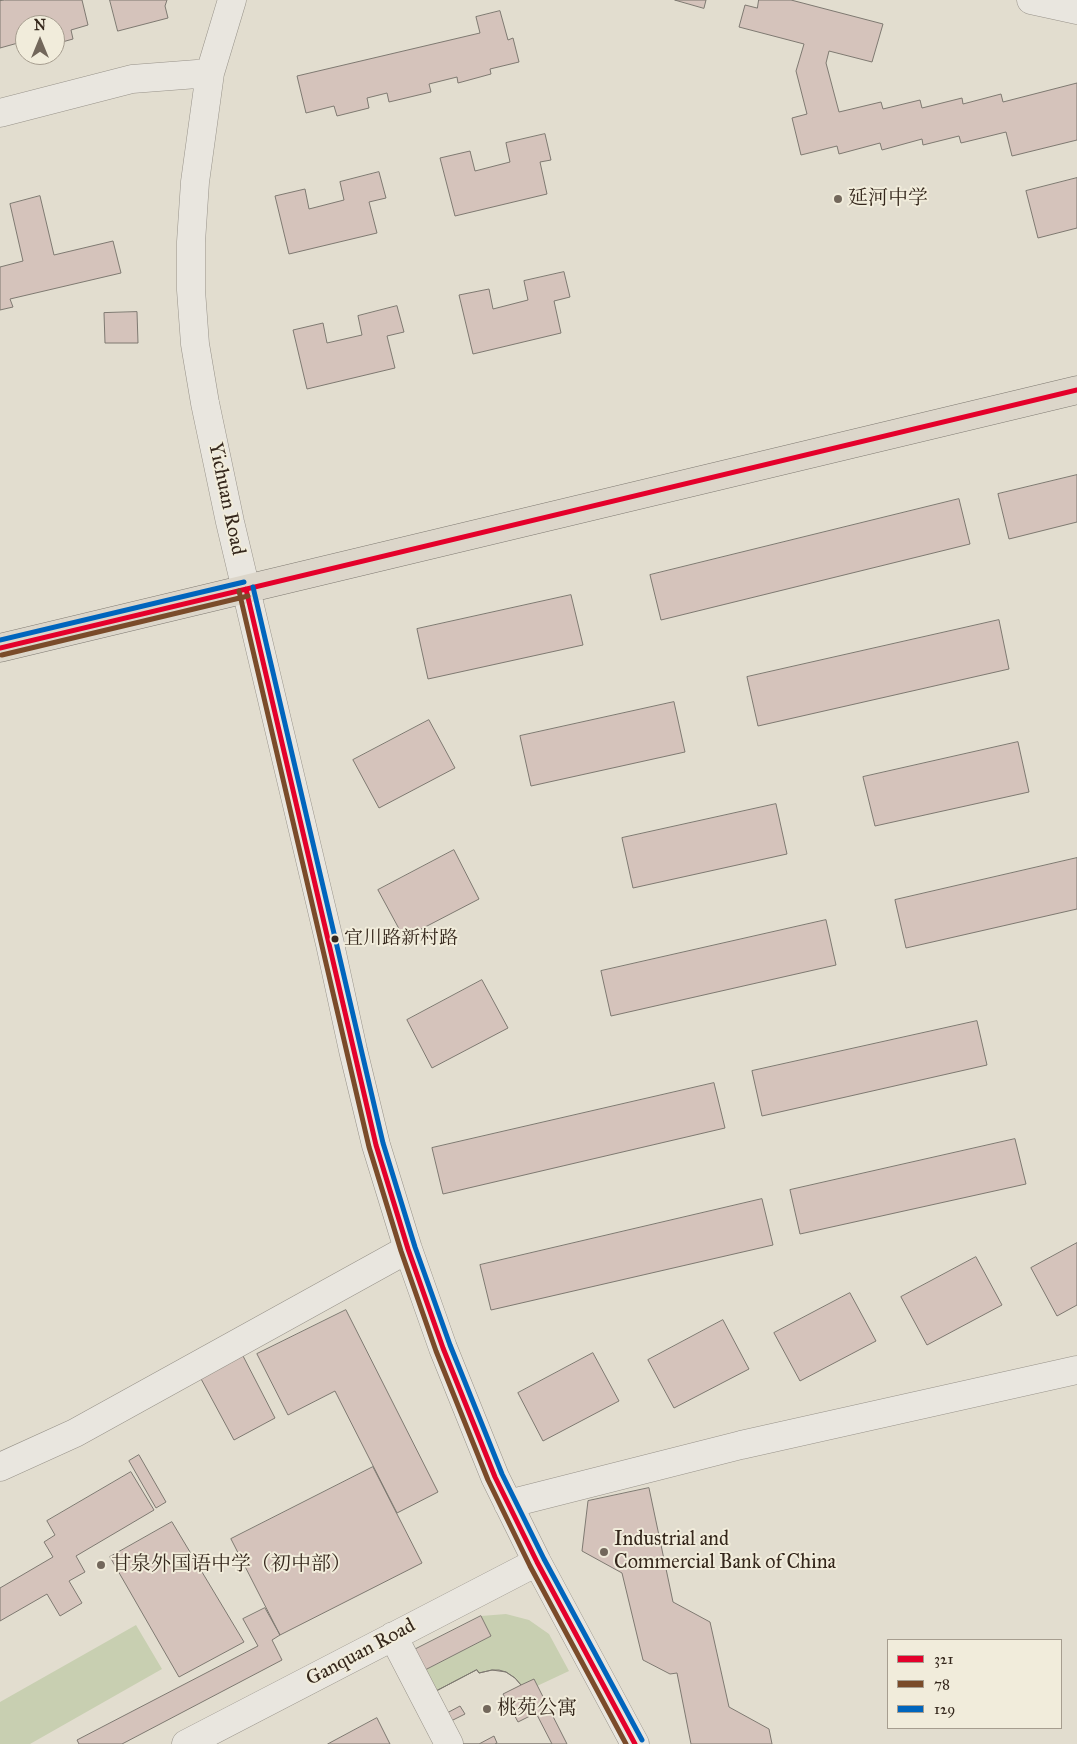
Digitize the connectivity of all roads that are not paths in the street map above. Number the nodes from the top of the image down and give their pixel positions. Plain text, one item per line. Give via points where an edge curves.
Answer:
1 (232, 0) edge
2 (1031, 0) edge
3 (1077, 10) edge
4 (210, 73) junction
5 (0, 113) edge
6 (1077, 390) edge
7 (246, 589) junction
8 (0, 648) edge
9 (408, 1250) junction
10 (1077, 1370) edge
11 (0, 1467) edge
12 (508, 1504) junction
13 (537, 1562) junction
14 (393, 1636) junction
15 (186, 1744) edge
16 (449, 1744) edge
17 (635, 1744) edge

1 - 4 street, Yichuan Road
2 - 3 street
4 - 5 street via 132,79
4 - 7 street, Yichuan Road via 195,182 191,290 195,344 205,403
6 - 7 main road
7 - 8 main road
7 - 9 street, Yichuan Road via 355,1059
9 - 11 street via 75,1433
9 - 12 street, Yichuan Road via 443,1348
10 - 12 street via 750,1443
12 - 13 street, Yichuan Road
13 - 14 street, Ganquan Road
13 - 17 street, Yichuan Road
14 - 15 street, Ganquan Road
14 - 16 street

